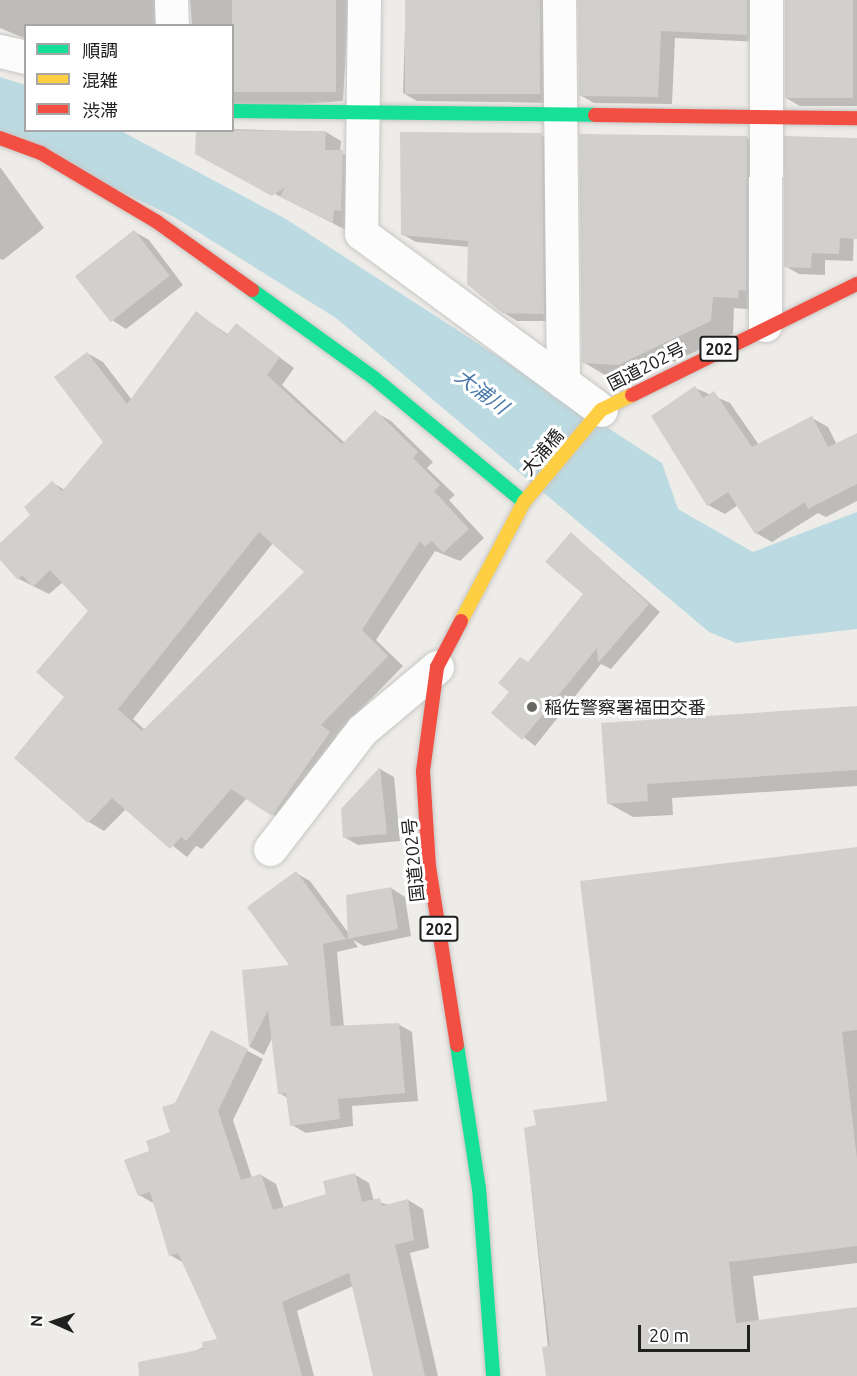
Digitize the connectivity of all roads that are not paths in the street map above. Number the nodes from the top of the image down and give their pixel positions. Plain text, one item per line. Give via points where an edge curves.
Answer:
1 (171, 0) edge
2 (364, 0) edge
3 (559, 0) edge
4 (766, 0) edge
5 (172, 24) edge
6 (0, 51) edge
7 (24, 57) edge
8 (234, 111) edge
9 (363, 111) junction
10 (558, 114) junction
11 (766, 116) junction
12 (857, 118) edge
13 (0, 138) edge
14 (857, 284) edge
15 (765, 325) junction
16 (563, 382) junction
17 (594, 418) junction
18 (524, 502) junction
19 (437, 667) junction
20 (270, 849) dead end
21 (493, 1376) edge

1 - 5 street
2 - 9 street
3 - 10 street
4 - 11 street
6 - 7 street
8 - 9 main road
9 - 10 main road
9 - 16 street via 361,233
10 - 11 main road
10 - 16 street
11 - 12 main road
11 - 15 street
13 - 18 main road via 41,153 157,222 374,378
14 - 15 main road, 国道202号 / 202
15 - 17 main road, 国道202号 / 202
16 - 17 street
17 - 18 main road, 大浦橋 / 202
18 - 19 main road, 国道202号 / 202
19 - 20 street via 362,730
19 - 21 main road, 国道202号 / 202 via 423,771 429,867 479,1188

